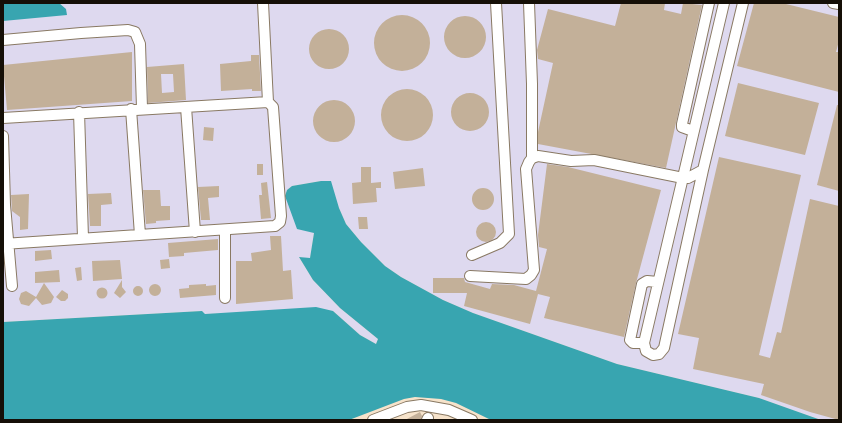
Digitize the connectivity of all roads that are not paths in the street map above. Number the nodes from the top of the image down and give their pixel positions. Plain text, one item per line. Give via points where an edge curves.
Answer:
1 (264, 3) edge
2 (496, 3) edge
3 (529, 3) edge
4 (709, 3) edge
5 (724, 3) edge
6 (743, 3) edge
7 (833, 3) edge
8 (839, 4) edge
9 (3, 40) edge
10 (691, 84) junction
11 (704, 87) junction
12 (268, 102) junction
13 (186, 107) junction
14 (142, 108) junction
15 (131, 109) junction
16 (79, 112) junction
17 (3, 118) edge
18 (693, 131) junction
19 (3, 136) edge
20 (532, 158) junction
21 (703, 170) junction
22 (682, 178) junction
23 (225, 230) junction
24 (195, 232) junction
25 (140, 235) junction
26 (83, 238) junction
27 (5, 244) edge
28 (472, 255) dead end
29 (470, 276) dead end
30 (658, 282) junction
31 (12, 286) dead end
32 (225, 298) dead end
33 (644, 344) junction
34 (373, 420) edge
35 (472, 420) edge

1 - 12 street
2 - 28 street via 509,234 500,243
3 - 20 street
4 - 10 street
5 - 11 street
6 - 21 street
7 - 8 street
9 - 14 street via 135,32 140,44
10 - 11 street
10 - 18 street via 682,128
11 - 18 street
12 - 13 street
12 - 23 street via 273,107 280,222 275,226
13 - 14 street
13 - 24 street
14 - 15 street
15 - 16 street
15 - 25 street
16 - 17 street
16 - 26 street
18 - 22 street
19 - 27 street
20 - 22 street via 538,156 571,162 594,160
20 - 29 street via 526,169 534,270 526,278
21 - 22 street via 688,178
21 - 33 street via 664,348 660,354 653,355 646,351
22 - 30 street
23 - 24 street
23 - 32 street
24 - 25 street
25 - 26 street
26 - 27 street
27 - 31 street
30 - 33 street
30 - 33 street via 647,281 642,284 630,340
34 - 35 street via 407,407 421,405 448,410

